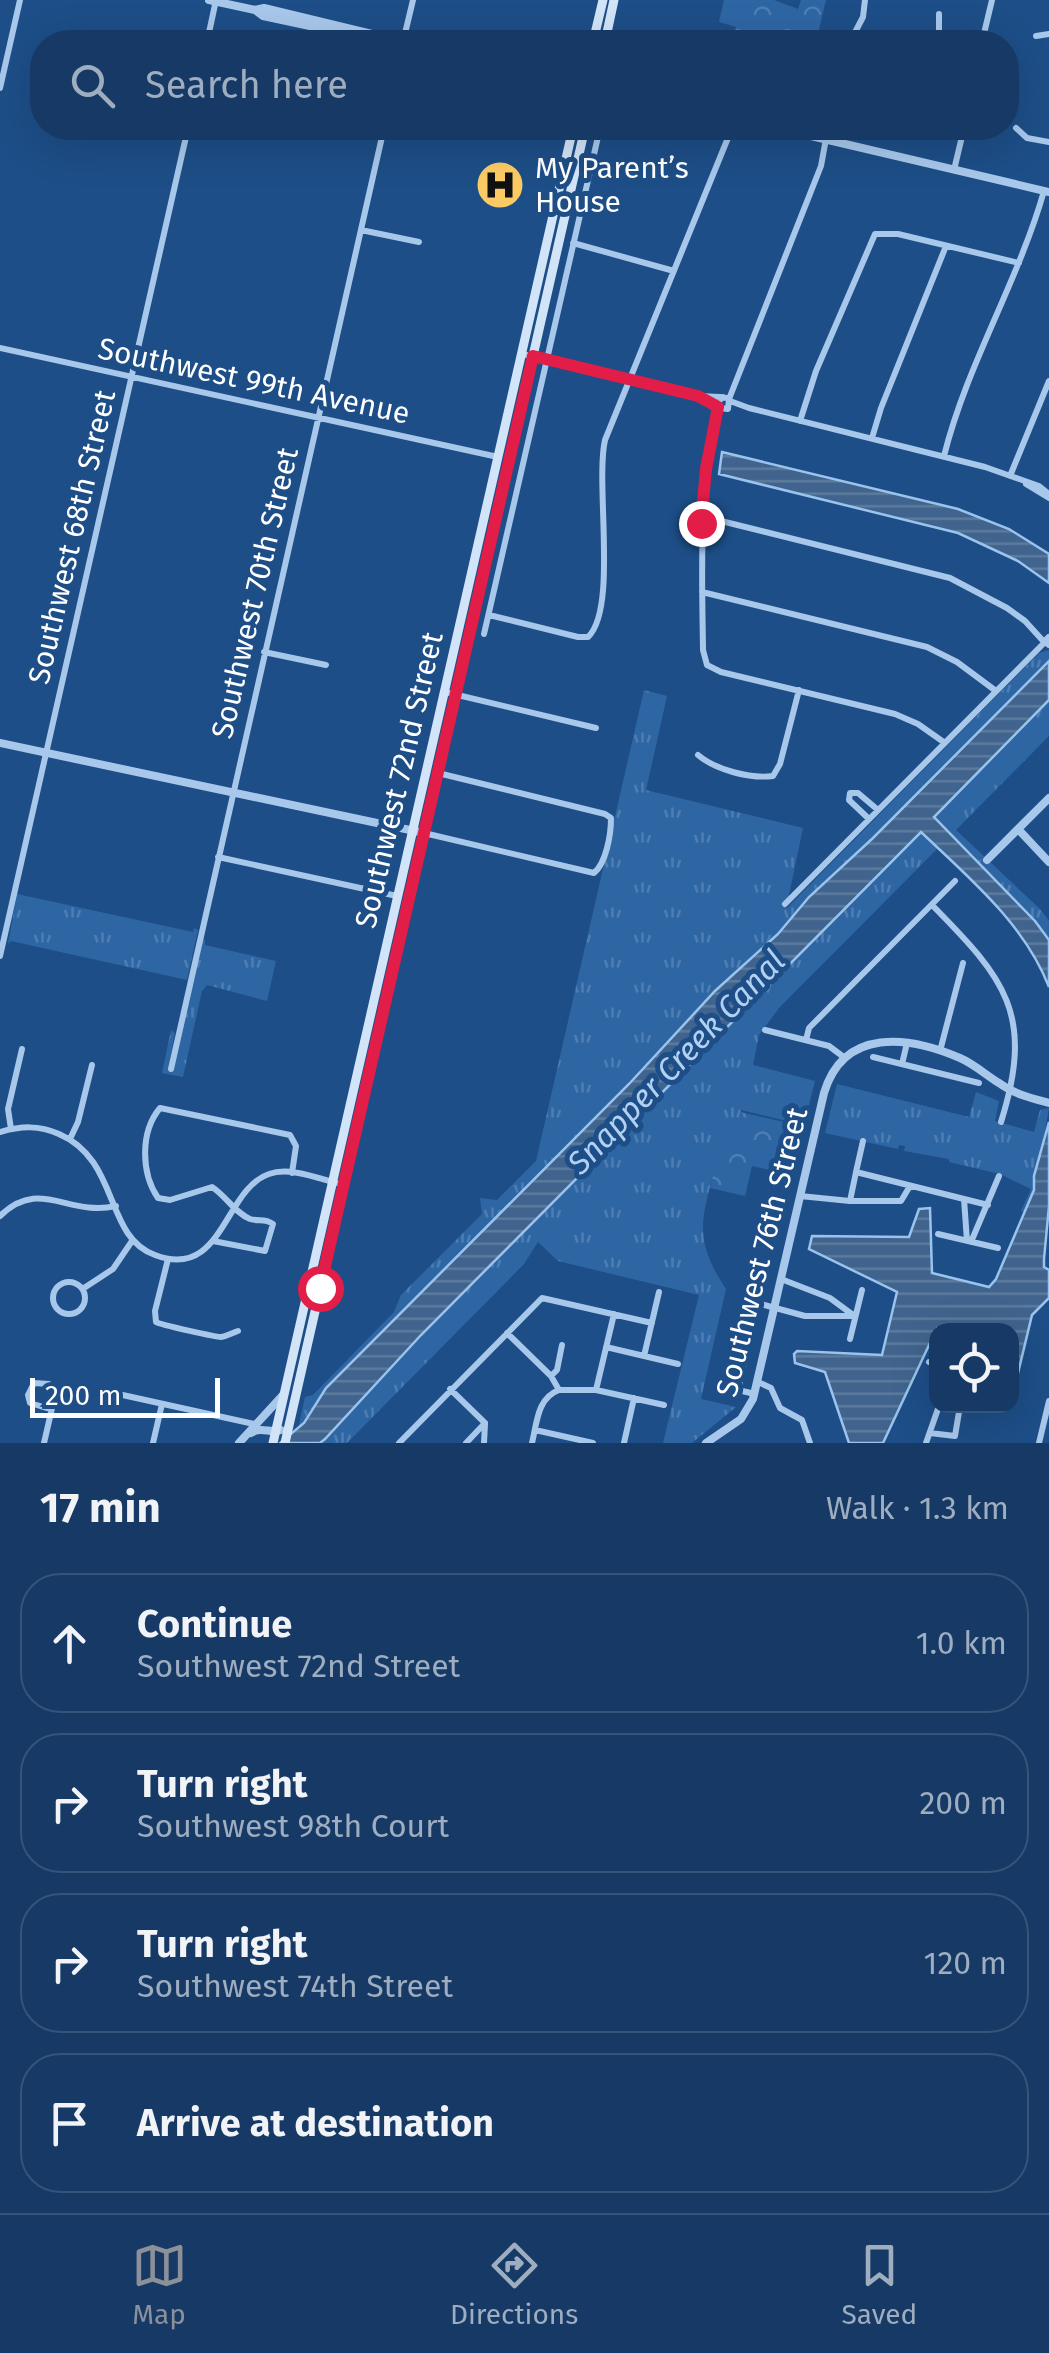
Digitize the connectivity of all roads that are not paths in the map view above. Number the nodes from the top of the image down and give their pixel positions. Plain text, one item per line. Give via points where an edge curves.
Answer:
1 (20, 0) edge
2 (214, 0) edge
3 (413, 0) edge
4 (603, 0) edge
5 (614, 0) edge
6 (865, 0) edge
7 (992, 0) edge
8 (939, 14) dead end
9 (209, 30) edge
10 (357, 30) edge
11 (407, 30) edge
12 (596, 30) edge
13 (608, 30) edge
14 (856, 30) edge
15 (940, 30) edge
16 (985, 30) edge
17 (1049, 34) edge
18 (1036, 36) dead end
19 (0, 88) edge
20 (1019, 131) edge
21 (185, 140) edge
22 (381, 140) edge
23 (572, 140) edge
24 (582, 140) edge
25 (597, 140) edge
26 (727, 140) edge
27 (827, 140) joint
28 (961, 140) edge
29 (1049, 142) edge
30 (954, 170) junction
31 (1047, 191) edge
32 (360, 230) junction
33 (554, 238) junction
34 (418, 242) dead end
35 (574, 243) junction
36 (946, 246) junction
37 (1019, 263) junction
38 (674, 271) junction
39 (0, 348) edge
40 (527, 355) junction
41 (547, 360) junction
42 (132, 377) junction
43 (629, 380) junction
44 (1049, 381) edge
45 (724, 404) junction
46 (318, 418) junction
47 (800, 421) junction
48 (872, 438) junction
49 (944, 456) junction
50 (503, 458) junction
51 (1010, 476) junction
52 (1049, 496) edge
53 (701, 516) junction
54 (702, 592) junction
55 (489, 615) junction
56 (484, 634) dead end
57 (1047, 642) edge
58 (264, 652) junction
59 (326, 666) dead end
60 (799, 690) junction
61 (996, 692) junction
62 (450, 693) junction
63 (596, 728) dead end
64 (0, 742) edge
65 (946, 742) junction
66 (46, 753) junction
67 (698, 755) dead end
68 (438, 773) junction
69 (232, 794) junction
70 (1049, 798) edge
71 (878, 810) junction
72 (869, 820) junction
73 (1018, 829) junction
74 (412, 832) junction
75 (424, 833) junction
76 (218, 857) junction
77 (987, 860) dead end
78 (1049, 862) edge
79 (956, 881) dead end
80 (398, 897) junction
81 (785, 904) dead end
82 (932, 905) junction
83 (0, 956) edge
84 (963, 963) dead end
85 (376, 990) junction
86 (383, 1013) junction
87 (765, 1030) dead end
88 (806, 1040) junction
89 (907, 1043) junction
90 (22, 1049) dead end
91 (940, 1051) junction
92 (873, 1056) dead end
93 (844, 1058) junction
94 (969, 1063) junction
95 (902, 1064) junction
96 (92, 1065) dead end
97 (171, 1069) dead end
98 (959, 1078) junction
99 (978, 1083) dead end
100 (1010, 1090) junction
101 (1049, 1102) edge
102 (356, 1106) junction
103 (1001, 1122) dead end
104 (11, 1129) junction
105 (0, 1132) edge
106 (70, 1140) junction
107 (863, 1141) dead end
108 (856, 1172) junction
109 (292, 1173) junction
110 (999, 1176) dead end
111 (332, 1182) junction
112 (344, 1185) junction
113 (910, 1186) junction
114 (800, 1196) junction
115 (964, 1199) junction
116 (850, 1201) junction
117 (988, 1205) junction
118 (116, 1206) junction
119 (236, 1208) junction
120 (0, 1216) edge
121 (938, 1234) dead end
122 (132, 1241) junction
123 (212, 1241) junction
124 (969, 1242) junction
125 (998, 1248) dead end
126 (168, 1259) junction
127 (781, 1279) junction
128 (315, 1287) junction
129 (84, 1288) junction
130 (862, 1290) dead end
131 (659, 1292) dead end
132 (775, 1308) junction
133 (614, 1314) junction
134 (854, 1316) junction
135 (652, 1323) junction
136 (238, 1331) dead end
137 (507, 1333) junction
138 (850, 1339) dead end
139 (562, 1345) dead end
140 (606, 1347) junction
141 (294, 1352) junction
142 (305, 1354) junction
143 (644, 1356) junction
144 (678, 1364) dead end
145 (552, 1376) junction
146 (758, 1382) junction
147 (450, 1388) junction
148 (559, 1390) junction
149 (596, 1390) junction
150 (109, 1392) dead end
151 (755, 1394) junction
152 (284, 1395) junction
153 (634, 1398) junction
154 (1049, 1401) edge
155 (162, 1404) junction
156 (664, 1404) dead end
157 (50, 1409) junction
158 (937, 1413) edge
159 (959, 1413) edge
160 (235, 1420) junction
161 (258, 1421) junction
162 (485, 1423) junction
163 (288, 1428) junction
164 (535, 1430) junction
165 (930, 1433) junction
166 (275, 1434) edge
167 (241, 1441) edge
168 (576, 1441) edge
169 (44, 1443) edge
170 (153, 1443) edge
171 (285, 1443) edge
172 (399, 1443) edge
173 (466, 1443) edge
174 (484, 1443) edge
175 (532, 1443) edge
176 (592, 1443) edge
177 (624, 1443) edge
178 (706, 1443) edge
179 (810, 1443) edge
180 (926, 1443) edge
181 (1039, 1443) edge

1 - 19 street
2 - 9 street
2 - 10 street
3 - 11 street
4 - 12 main road
5 - 13 main road
6 - 14 street
7 - 16 street
8 - 15 street
17 - 18 street
20 - 29 street
21 - 42 street, Southwest 68th Street
22 - 32 street, Southwest 70th Street
23 - 33 main road, Southwest 72nd Street
24 - 33 main road, Southwest 72nd Street
25 - 35 street, Southwest 72nd Street
26 - 38 street
27 - 30 street
27 - 45 street
28 - 30 street
30 - 31 street
31 - 37 street
32 - 34 street
32 - 46 street, Southwest 70th Street
33 - 40 main road, Southwest 72nd Street
35 - 38 street
35 - 41 street, Southwest 72nd Street
36 - 37 street
36 - 47 street via 875,234
36 - 48 street
37 - 49 street
38 - 43 street
39 - 42 street, Southwest 99th Avenue
40 - 41 street
40 - 50 main road, Southwest 72nd Street
41 - 43 street
41 - 55 street, Southwest 72nd Street
42 - 46 street, Southwest 99th Avenue
42 - 66 street, Southwest 68th Street
43 - 45 street
43 - 55 street via 604,447 604,576 597,624 588,636 574,636
44 - 51 street
45 - 47 street
45 - 53 street
46 - 50 street, Southwest 99th Avenue
46 - 58 street, Southwest 70th Street
47 - 48 street
48 - 49 street
49 - 51 street
50 - 62 main road, Southwest 72nd Street
51 - 52 street
53 - 54 street
53 - 57 street via 950,578 998,601
54 - 60 street via 707,665
54 - 61 street via 927,647
55 - 56 street, Southwest 72nd Street
57 - 61 street
58 - 59 street
58 - 69 street, Southwest 70th Street
60 - 65 street via 895,714
60 - 67 street via 776,774 760,777 710,765
61 - 65 street
62 - 63 street
62 - 68 main road, Southwest 72nd Street
62 - 74 main road, Southwest 72nd Street
64 - 66 street
65 - 71 street
66 - 69 street
66 - 83 street, Southwest 68th Street
68 - 75 main road, Southwest 72nd Street
68 - 75 street via 610,816 606,848 596,873
69 - 74 street
69 - 76 street, Southwest 70th Street
70 - 73 street
71 - 72 street
71 - 72 street via 850,793
72 - 81 street
73 - 77 street
73 - 78 street
74 - 75 street
74 - 80 main road, Southwest 72nd Street
75 - 86 main road, Southwest 72nd Street
76 - 80 street
76 - 97 street, Southwest 70th Street
79 - 82 street
80 - 85 main road, Southwest 72nd Street
82 - 88 street via 810,1028
82 - 100 street via 979,952 1002,990 1014,1037
84 - 91 street
85 - 86 main road
85 - 102 main road, Southwest 72nd Street
86 - 102 main road, Southwest 72nd Street
87 - 88 street
88 - 93 street
89 - 91 street
89 - 93 street via 875,1042
89 - 95 street
90 - 104 street via 8,1109
91 - 94 street
92 - 95 street
93 - 114 street, Southwest 76th Street via 825,1089
94 - 98 street
94 - 100 street
95 - 98 street
96 - 106 street
98 - 99 street
100 - 101 street
100 - 103 street
102 - 111 main road, Southwest 72nd Street
102 - 112 main road, Southwest 72nd Street
104 - 105 street
104 - 106 street via 40,1128
106 - 118 street via 92,1158
107 - 108 street
108 - 113 street
108 - 116 street
109 - 111 street
109 - 119 street via 263,1176
109 - 119 street via 292,1136 160,1108 144,1160 156,1195 170,1200 212,1187
110 - 117 street
111 - 112 street
111 - 128 main road, Southwest 72nd Street
112 - 128 main road, Southwest 72nd Street
113 - 115 street
113 - 116 street via 901,1201
114 - 116 street
114 - 127 street, Southwest 76th Street
115 - 117 street
115 - 124 street
117 - 124 street
118 - 120 street via 90,1209 30,1197
118 - 122 street
119 - 123 street
119 - 123 street via 252,1220 272,1221 268,1248 257,1252
121 - 124 street
122 - 126 street
122 - 129 street via 113,1268
123 - 126 street via 192,1256
124 - 125 street
126 - 136 street via 156,1322 216,1337
127 - 132 street, Southwest 76th Street
127 - 134 street via 830,1298
128 - 141 main road, Southwest 72nd Street
128 - 142 main road, Southwest 72nd Street
129 - 129 street via 59,1284 54,1307 76,1314
130 - 134 street
131 - 135 street
132 - 134 street
132 - 146 street, Southwest 76th Street
132 - 151 street via 757,1303 738,1390
133 - 135 street
133 - 137 street via 548,1297
133 - 140 street
134 - 138 street
135 - 143 street
137 - 145 street
137 - 147 street
139 - 145 street
140 - 143 street
140 - 149 street
141 - 142 main road
141 - 152 main road, Southwest 72nd Street
142 - 163 main road, Southwest 72nd Street
143 - 144 street
145 - 148 street
146 - 151 street, Southwest 76th Street
146 - 179 street via 771,1388 780,1408 802,1420
147 - 162 street
147 - 172 street
148 - 149 street
148 - 164 street via 543,1401
149 - 153 street
150 - 155 street
151 - 178 street, Southwest 76th Street via 744,1416
152 - 161 street
152 - 166 main road, Southwest 72nd Street
153 - 156 street
153 - 177 street
154 - 181 street
155 - 160 street
155 - 170 street
157 - 157 street via 55,1388 34,1383 30,1403
157 - 169 street
158 - 165 street
159 - 165 street via 955,1436
160 - 161 street
160 - 167 street
161 - 166 street
161 - 167 street
162 - 173 street
162 - 174 street
163 - 166 street
163 - 171 main road, Southwest 72nd Street
164 - 168 street
164 - 175 street
165 - 180 street
166 - 167 street via 257,1430
168 - 176 street

